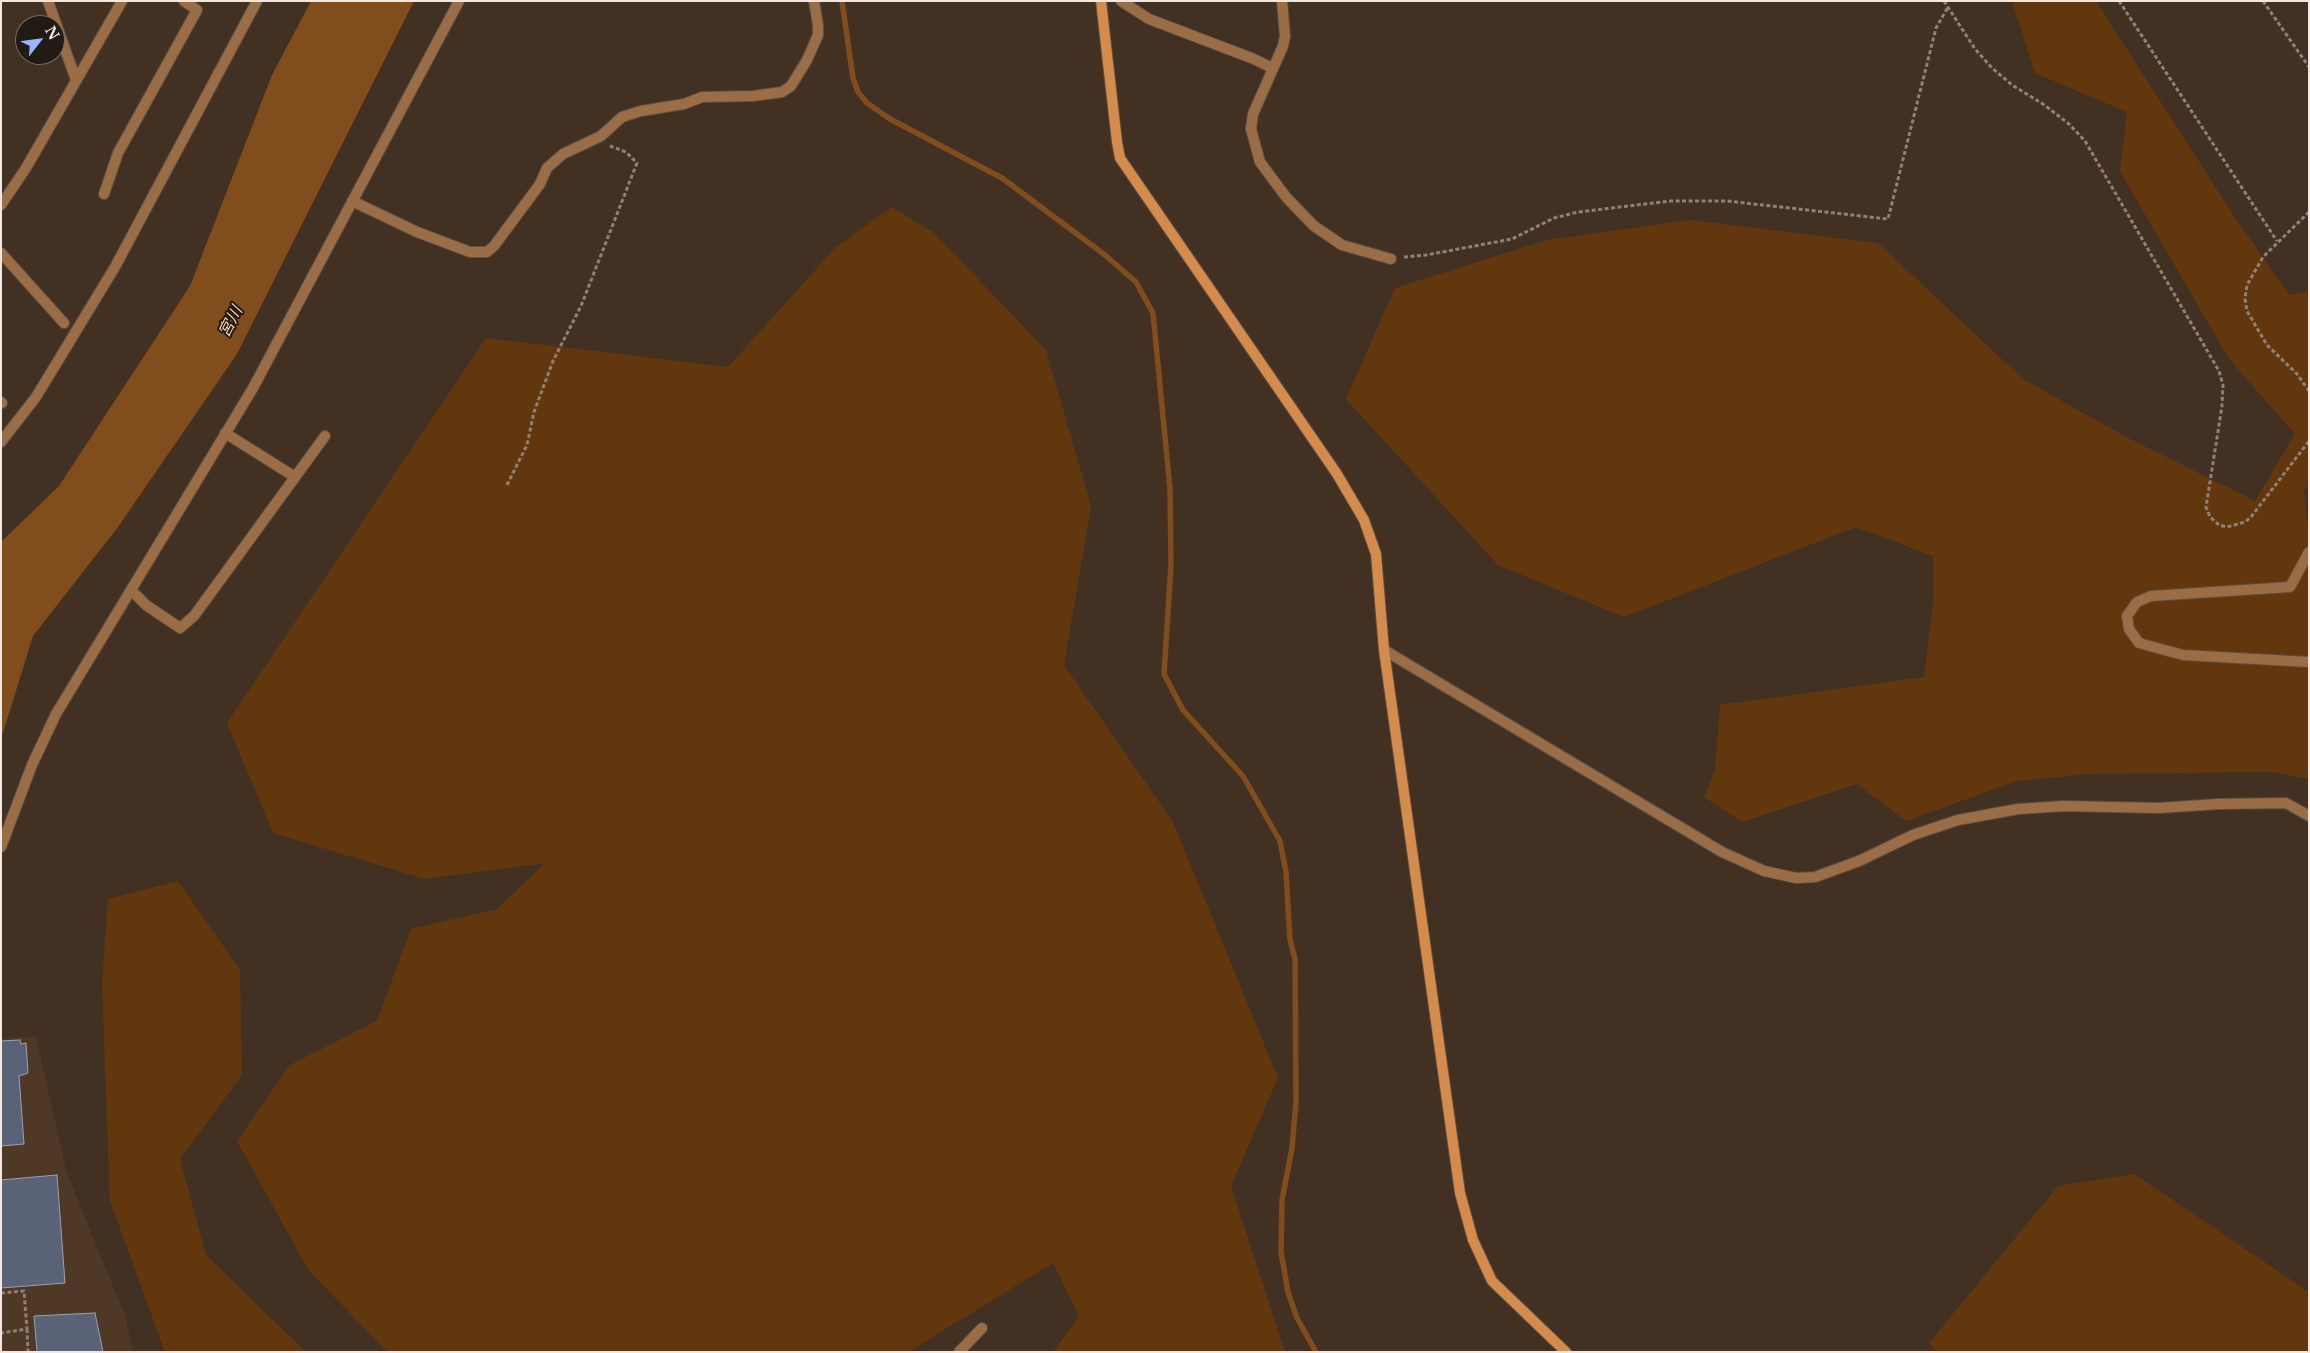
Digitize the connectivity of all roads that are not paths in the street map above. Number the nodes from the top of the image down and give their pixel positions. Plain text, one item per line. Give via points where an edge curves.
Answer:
1 (48, 1) edge
2 (122, 1) edge
3 (184, 1) edge
4 (257, 1) edge
5 (460, 1) edge
6 (814, 1) edge
7 (1101, 1) edge
8 (1121, 1) edge
9 (1282, 1) edge
10 (1272, 68) junction
11 (76, 80) junction
12 (104, 194) dead end
13 (352, 201) junction
14 (1, 205) edge
15 (1, 253) edge
16 (1391, 258) road end
17 (64, 323) dead end
18 (225, 433) junction
19 (325, 436) dead end
20 (1, 442) edge
21 (295, 476) junction
22 (2309, 552) edge
23 (131, 590) junction
24 (1384, 650) junction
25 (2309, 662) edge
26 (2309, 816) edge
27 (1, 846) edge
28 (982, 1328) dead end
29 (959, 1352) edge
30 (1566, 1352) edge

1 - 11 street
2 - 11 street
3 - 12 street via 197,10 118,153
4 - 20 street via 115,267 36,397
5 - 13 street
6 - 13 street via 818,36 791,86 782,92 753,96 702,97 622,117 600,136 563,154 547,168 540,184 487,252 470,252 417,232
7 - 24 street via 1120,158 1337,474 1364,520 1376,554
8 - 10 street via 1149,19
9 - 10 street via 1285,36
10 - 16 street via 1252,121 1253,141 1260,162 1286,197 1314,226 1342,245
11 - 14 street
13 - 18 street via 279,343
15 - 17 street
18 - 21 street
18 - 23 street
19 - 21 street
21 - 23 street via 194,616 180,628 146,605
22 - 25 street via 2290,587 2151,596 2137,602 2127,616 2129,629 2139,643 2183,655
23 - 27 street via 43,740
24 - 26 street via 1722,852 1764,871 1796,878 1815,877 1859,861 1913,835 1958,820 2018,809 2286,803
24 - 30 street via 1460,1193 1473,1240 1492,1281
28 - 29 street

